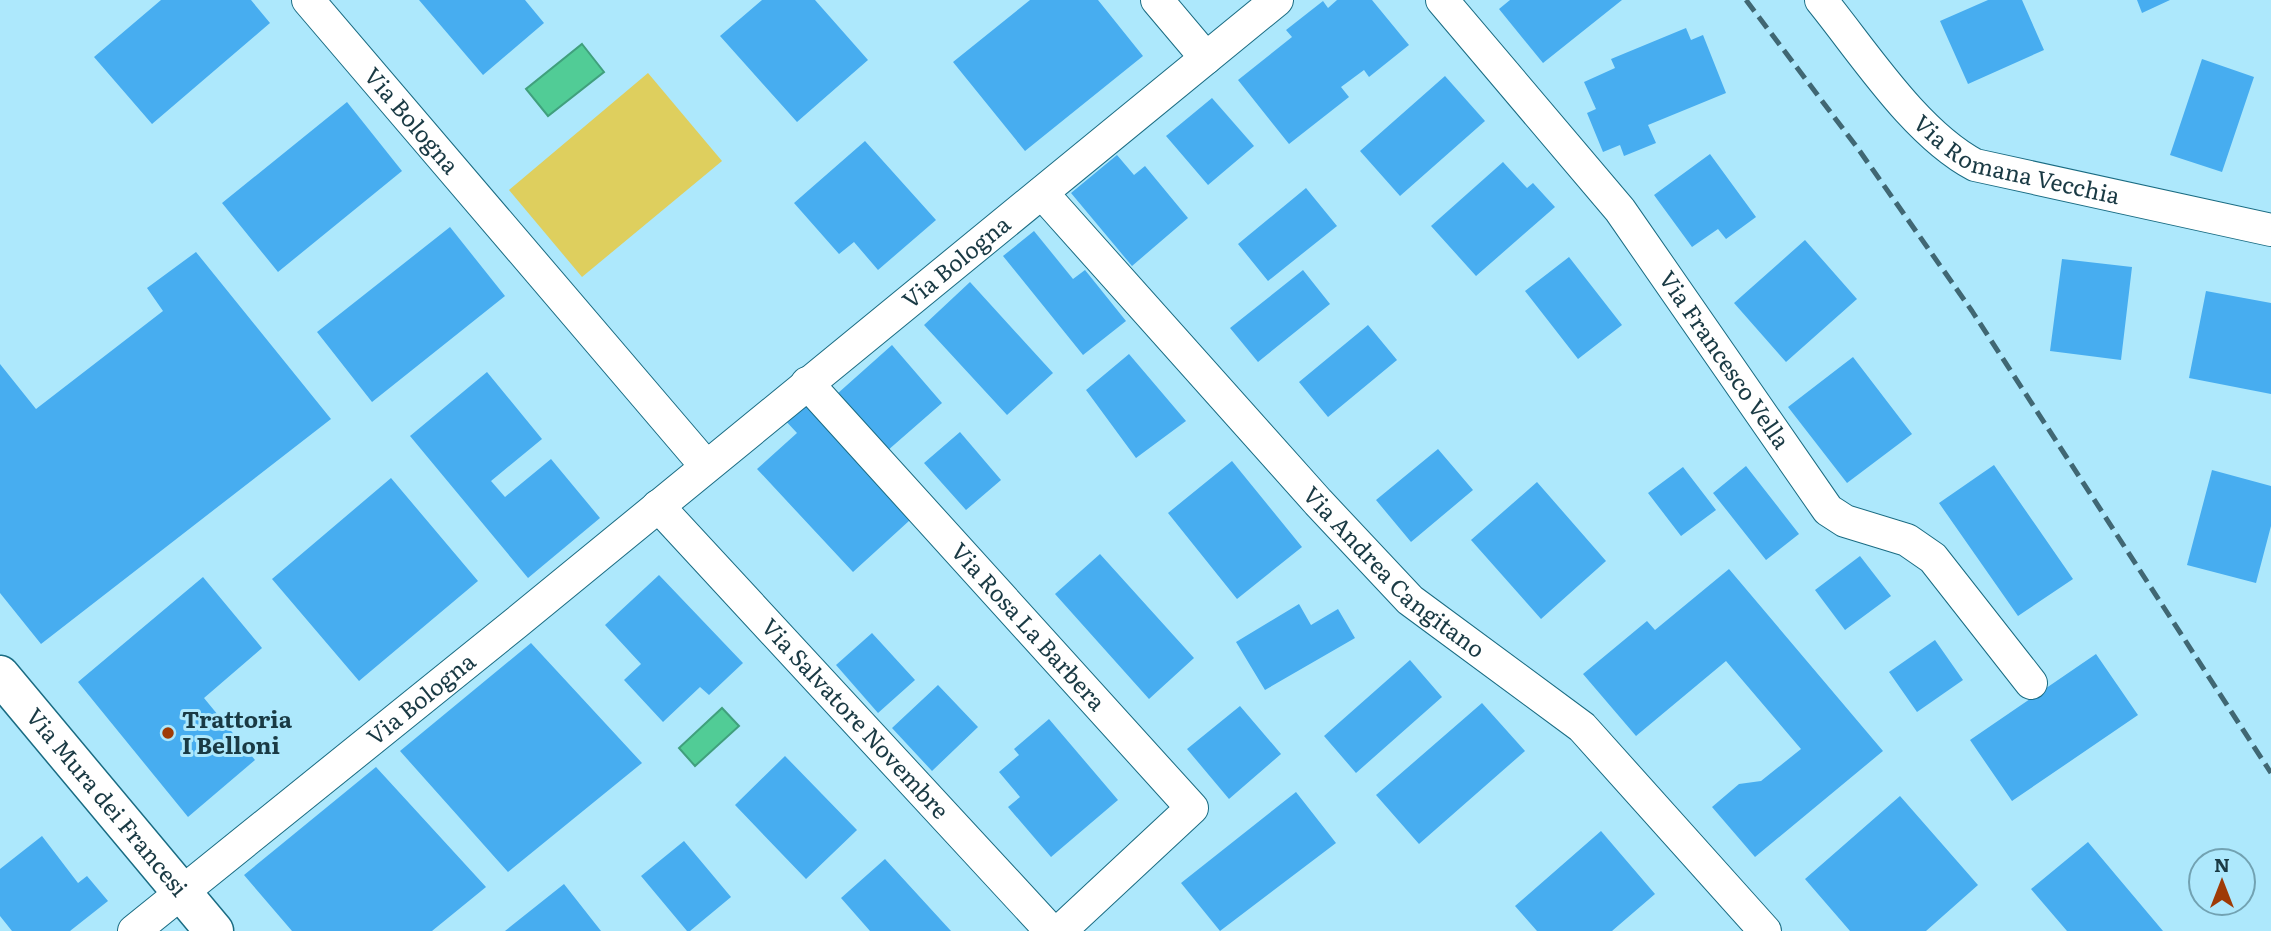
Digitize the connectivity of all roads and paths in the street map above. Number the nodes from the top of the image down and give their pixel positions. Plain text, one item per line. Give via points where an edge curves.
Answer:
1 (308, 0) edge
2 (1157, 0) edge
3 (1277, 0) edge
4 (1442, 0) edge
5 (1821, 0) edge
6 (1206, 58) junction
7 (1042, 193) junction
8 (2271, 230) edge
9 (807, 383) junction
10 (706, 466) junction
11 (659, 506) junction
12 (0, 675) edge
13 (2031, 683) dead end
14 (182, 891) junction
15 (134, 931) edge
16 (214, 931) edge
17 (1051, 931) edge
18 (1060, 931) edge
19 (1765, 931) edge

1 - 10 street, Via Bologna
2 - 6 street
3 - 6 street, Via Bologna
4 - 13 street, Via Francesco Vella via 1620,210 1828,510 1846,521 1907,540 1933,558
5 - 8 street, Via Romana Vecchia via 1922,124 1955,155 1975,165
6 - 7 street, Via Bologna
7 - 9 street, Via Bologna
7 - 19 street, Via Andrea Cangitano via 1410,600 1582,727
9 - 10 street, Via Bologna
9 - 18 street, Via Rosa La Barbera via 1192,808
10 - 11 street, Via Bologna
11 - 14 street, Via Bologna
11 - 17 street, Via Salvatore Novembre
12 - 14 street, Via Mura dei Francesi
14 - 15 street, Via Bologna
14 - 16 street, Via Mura dei Francesi

